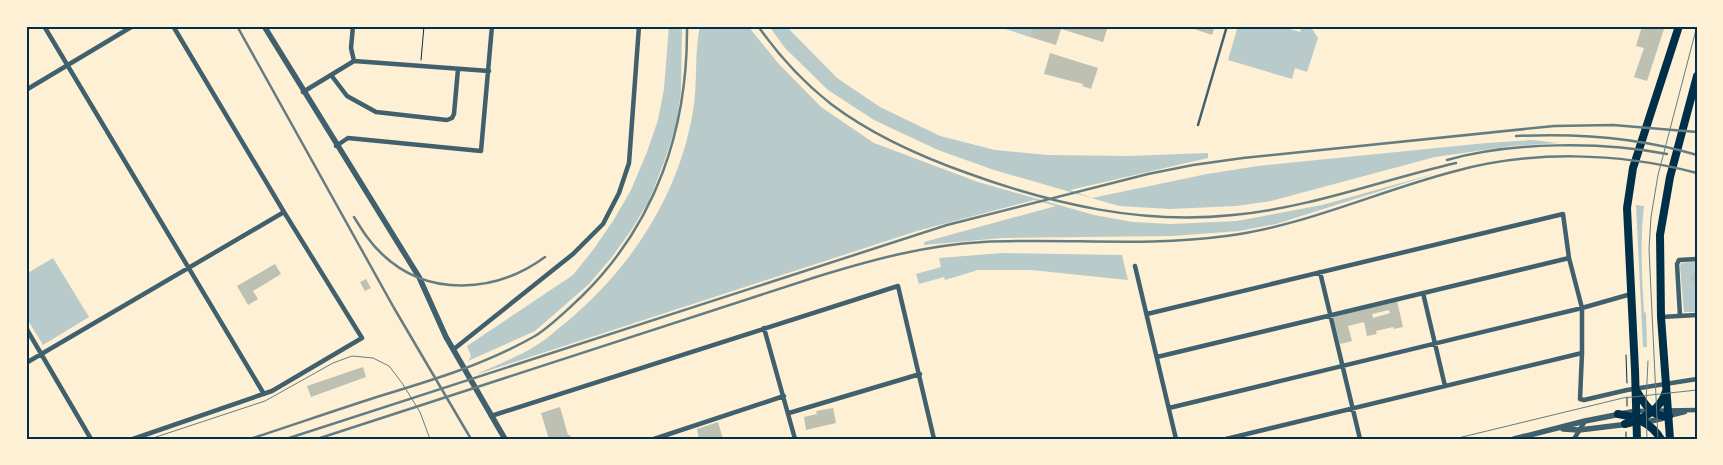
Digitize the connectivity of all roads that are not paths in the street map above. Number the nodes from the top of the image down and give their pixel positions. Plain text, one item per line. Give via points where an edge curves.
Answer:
1 (44, 26) edge
2 (133, 26) edge
3 (174, 26) edge
4 (264, 26) edge
5 (353, 26) edge
6 (492, 26) edge
7 (639, 26) edge
8 (1227, 26) edge
9 (1679, 26) edge
10 (354, 61) junction
11 (67, 65) junction
12 (458, 69) junction
13 (489, 71) junction
14 (331, 75) junction
15 (1697, 76) edge
16 (26, 90) edge
17 (303, 92) junction
18 (1198, 125) dead end
19 (336, 146) junction
20 (284, 212) junction
21 (1569, 258) junction
22 (1697, 258) edge
23 (1135, 266) dead end
24 (188, 268) junction
25 (1320, 272) junction
26 (1423, 293) junction
27 (1631, 294) junction
28 (1582, 308) junction
29 (1147, 314) junction
30 (1331, 315) junction
31 (1697, 315) edge
32 (1680, 316) junction
33 (1661, 317) junction
34 (26, 328) edge
35 (764, 328) junction
36 (1435, 343) junction
37 (454, 350) junction
38 (1582, 353) junction
39 (42, 354) junction
40 (1157, 357) junction
41 (26, 363) edge
42 (1343, 366) junction
43 (920, 374) junction
44 (1697, 379) edge
45 (1667, 384) junction
46 (1446, 386) junction
47 (1631, 389) junction
48 (264, 394) junction
49 (784, 396) junction
50 (1642, 400) junction
51 (1169, 408) junction
52 (1353, 408) junction
53 (1694, 410) edge
54 (1652, 411) junction
55 (789, 413) junction
56 (1669, 413) junction
57 (1618, 414) junction
58 (491, 416) junction
59 (1638, 419) junction
60 (1586, 421) junction
61 (1625, 424) joint
62 (1556, 428) junction
63 (1579, 430) junction
64 (91, 439) edge
65 (133, 439) edge
66 (505, 439) edge
67 (654, 439) edge
68 (795, 439) edge
69 (934, 439) edge
70 (1176, 439) edge
71 (1226, 439) edge
72 (1360, 439) edge
73 (1514, 439) edge
74 (1574, 439) edge
75 (1637, 439) edge
76 (1662, 439) edge
77 (1670, 439) edge

1 - 11 street
2 - 11 street
3 - 20 street
4 - 17 street
5 - 10 street
6 - 13 street
7 - 37 street via 630,162 603,224 573,254
8 - 18 lane
9 - 27 main road via 1629,189
10 - 12 street
10 - 14 street
11 - 16 street
11 - 24 street
12 - 13 street
12 - 14 street via 454,114 447,120 376,112 347,96
13 - 19 street via 481,151 348,138
14 - 17 street
15 - 33 main road via 1662,214
17 - 19 street
19 - 37 street via 419,277
20 - 24 street
20 - 48 street via 362,338
21 - 25 street via 1564,214
21 - 26 street
21 - 28 street
22 - 32 street via 1679,260 1677,264
23 - 29 street
24 - 39 street
24 - 48 street
25 - 29 street
25 - 30 street
26 - 30 street
26 - 36 street
27 - 28 street
27 - 47 main road
28 - 36 street
28 - 38 street
29 - 40 street
30 - 40 street
30 - 42 street
31 - 32 street
32 - 33 street
33 - 45 main road
34 - 39 street
35 - 43 street via 898,286
35 - 49 street
35 - 58 street
36 - 42 street
36 - 46 street
37 - 58 street
38 - 46 street
38 - 47 street via 1580,399
39 - 41 street
39 - 64 street
40 - 51 street
42 - 51 street
42 - 52 street
43 - 55 street
43 - 69 street
44 - 45 street
45 - 47 street
45 - 50 main road via 1656,403
45 - 54 main road via 1661,404
45 - 56 main road
46 - 52 street
47 - 50 main road
47 - 59 main road
48 - 65 street
49 - 55 street
49 - 67 street
50 - 54 main road
51 - 70 street
52 - 71 street
52 - 72 street
53 - 56 street
54 - 56 main road via 1656,415
54 - 59 main road
55 - 68 street
56 - 59 street
56 - 77 main road
57 - 59 main road
57 - 59 street via 1627,412
57 - 60 street
58 - 66 street
59 - 61 main road
59 - 75 main road
59 - 76 main road
60 - 62 street
60 - 63 street
61 - 63 street
62 - 63 street
62 - 73 street
63 - 74 street

